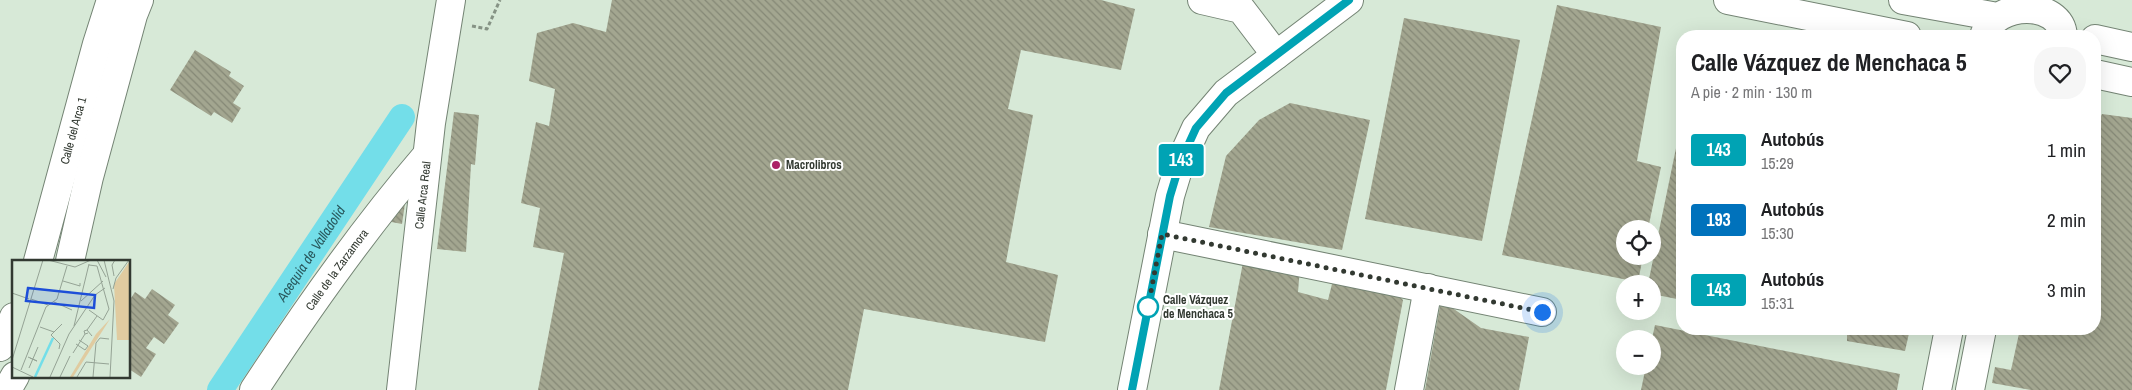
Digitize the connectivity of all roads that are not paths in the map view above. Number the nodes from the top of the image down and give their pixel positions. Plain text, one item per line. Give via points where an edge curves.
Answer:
1 (111, 0) edge
2 (139, 0) edge
3 (1202, 0) edge
4 (1349, 0) edge
5 (1728, 0) edge
6 (1903, 0) edge
7 (1247, 5) edge
8 (449, 12) edge
9 (1995, 15) edge
10 (2058, 19) edge
11 (1877, 30) edge
12 (2076, 30) edge
13 (2101, 40) edge
14 (2132, 47) edge
15 (1276, 55) junction
16 (2101, 75) edge
17 (2132, 82) edge
18 (427, 155) junction
19 (1162, 234) junction
20 (38, 260) edge
21 (70, 260) edge
22 (1428, 288) junction
23 (1542, 312) dead end
24 (12, 321) edge
25 (1948, 335) edge
26 (1981, 335) edge
27 (0, 347) edge
28 (14, 378) edge
29 (7, 390) edge
30 (254, 390) edge
31 (401, 390) edge
32 (1132, 390) edge
33 (1409, 390) edge
34 (1937, 390) edge
35 (1970, 390) edge

1 - 20 street, Calle del Arca 1
2 - 21 street via 89,177
3 - 7 street
4 - 15 street
5 - 11 street
6 - 9 street
7 - 15 street
8 - 18 street, Calle Arca Real
9 - 10 street via 2013,2 2026,1 2038,4
10 - 12 street
13 - 14 street
15 - 19 street via 1226,93 1196,128 1177,171
16 - 17 street
18 - 30 street, Calle de la Zarzamora via 377,216
18 - 31 street, Calle Arca Real
19 - 22 street
19 - 32 street
22 - 23 street
22 - 33 street
24 - 27 street
25 - 34 street
26 - 35 street
28 - 29 street

